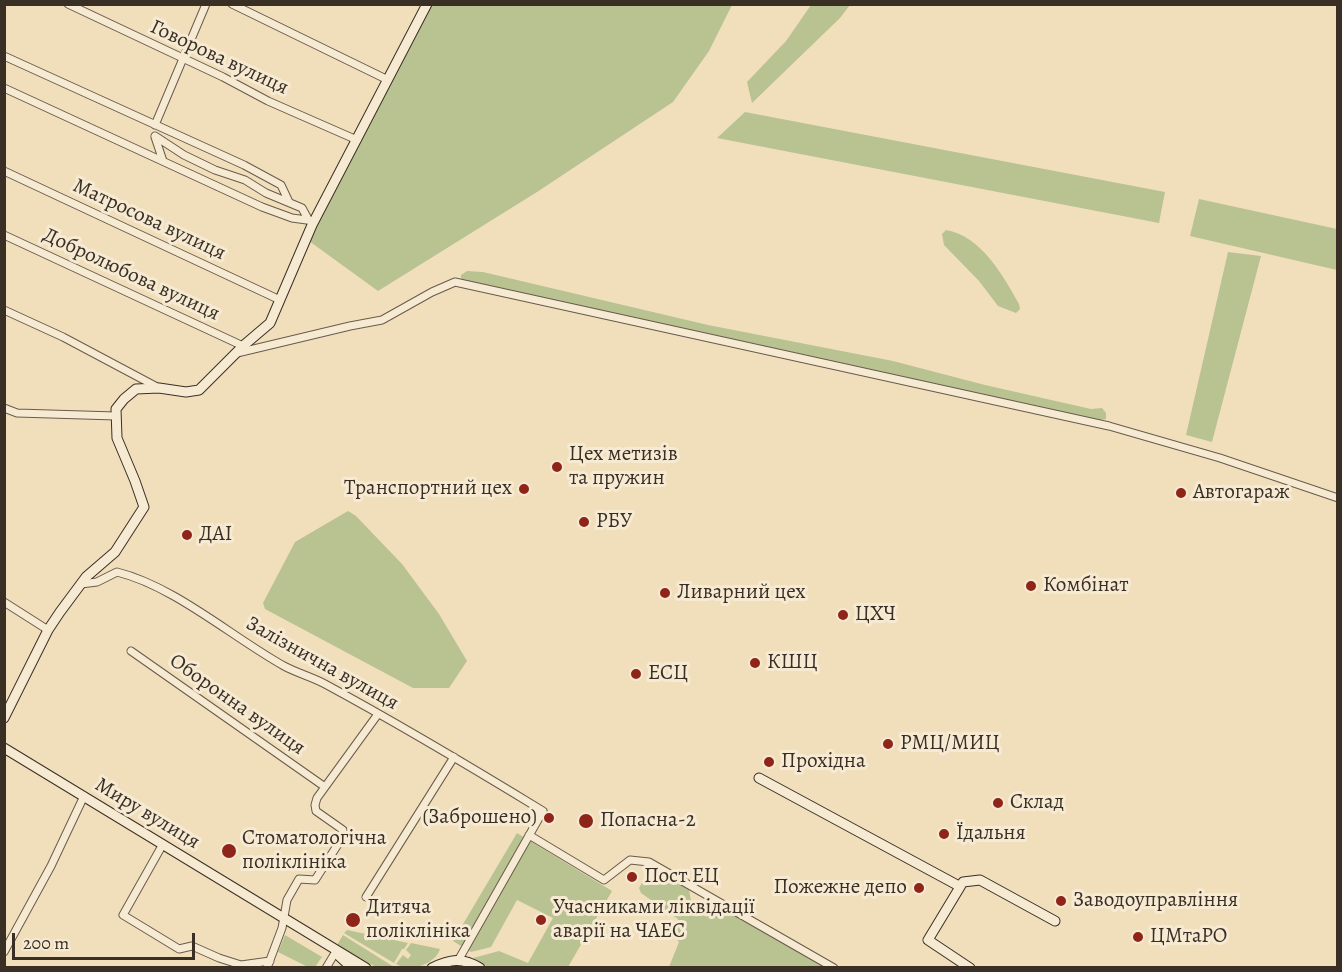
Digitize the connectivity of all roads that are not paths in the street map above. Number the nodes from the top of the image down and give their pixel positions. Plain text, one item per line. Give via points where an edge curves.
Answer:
1 (68, 4) edge
2 (206, 4) edge
3 (232, 4) edge
4 (427, 4) edge
5 (4, 56) edge
6 (182, 59) junction
7 (388, 80) junction
8 (4, 88) edge
9 (153, 124) junction
10 (155, 136) junction
11 (357, 140) junction
12 (163, 161) junction
13 (4, 171) edge
14 (289, 202) junction
15 (311, 220) junction
16 (4, 235) edge
17 (280, 300) junction
18 (4, 310) edge
19 (243, 345) junction
20 (235, 353) junction
21 (131, 373) junction
22 (159, 388) junction
23 (134, 391) junction
24 (4, 408) edge
25 (116, 416) junction
26 (1338, 498) edge
27 (81, 584) junction
28 (4, 602) edge
29 (48, 630) junction
30 (130, 651) dead end
31 (378, 714) junction
32 (4, 718) edge
33 (4, 748) edge
34 (454, 757) junction
35 (759, 778) dead end
36 (325, 787) junction
37 (84, 796) junction
38 (529, 835) junction
39 (164, 844) junction
40 (959, 886) junction
41 (366, 897) dead end
42 (284, 918) junction
43 (1055, 921) dead end
44 (8, 936) edge
45 (334, 950) junction
46 (4, 952) edge
47 (459, 959) junction
48 (269, 964) edge
49 (444, 964) edge
50 (326, 968) edge
51 (352, 968) edge
52 (366, 968) edge
53 (432, 968) edge
54 (480, 968) edge
55 (834, 968) edge
56 (970, 968) edge

1 - 6 street, Говорова вулиця
2 - 6 street
3 - 7 street
4 - 7 street
5 - 9 street
6 - 9 street
6 - 11 street, Говорова вулиця
7 - 11 street
8 - 12 street
9 - 10 street
9 - 14 street via 281,185
10 - 12 street
10 - 14 street via 184,155
11 - 15 street
12 - 15 street via 262,207
13 - 17 street, Матросова вулиця
14 - 15 street via 302,208
15 - 17 street
16 - 19 street, Добролюбова вулиця
17 - 19 street via 270,323
18 - 21 street
19 - 20 street
20 - 22 street via 199,390 186,393
20 - 26 street via 382,320 455,282 1109,426
21 - 22 street
21 - 23 street
22 - 23 street
23 - 25 street via 116,409
24 - 25 street via 17,413
25 - 27 street via 117,438 144,507 115,552
27 - 29 street
27 - 31 street, Залізнична вулиця via 97,582 117,572 135,577 284,666
28 - 29 street
29 - 32 street
30 - 36 street, Оборонна вулиця
31 - 34 street, Залізнична вулиця
31 - 36 street
33 - 37 street, Миру вулиця
34 - 38 street, Залізнична вулиця via 543,811
34 - 41 street
35 - 40 street
36 - 42 street via 317,798 316,811 343,830 342,838 315,880 299,879 287,900
37 - 39 street, Миру вулиця
37 - 44 street via 51,866
38 - 47 street
38 - 55 street via 604,880 630,860 648,862
39 - 42 street, Миру вулиця
39 - 48 street via 123,915 179,950 192,946 241,965
40 - 43 street via 980,880
40 - 56 street via 928,940
42 - 45 street, Миру вулиця
42 - 48 street
44 - 46 street
45 - 50 street
45 - 51 street
45 - 52 street
47 - 49 street
47 - 54 street
49 - 53 street

